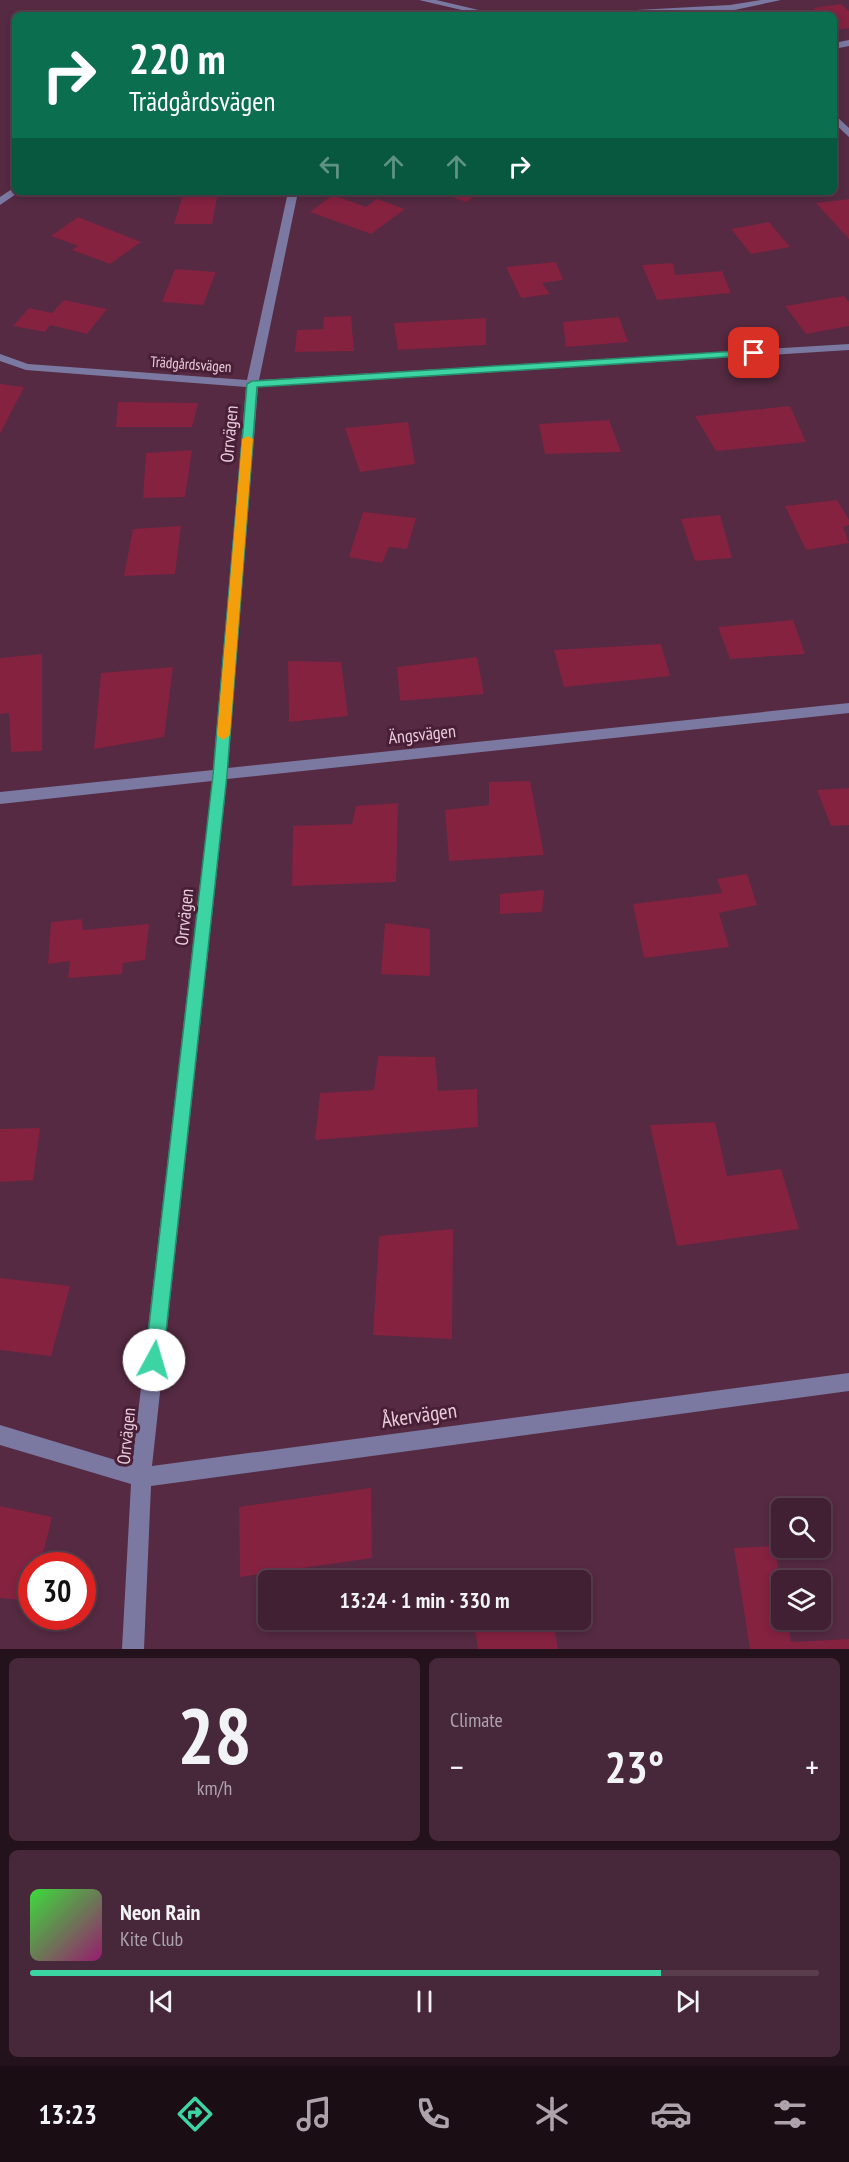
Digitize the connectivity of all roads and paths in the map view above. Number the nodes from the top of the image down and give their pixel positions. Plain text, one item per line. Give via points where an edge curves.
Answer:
1 (423, 0) edge
2 (723, 0) edge
3 (777, 0) edge
4 (730, 8) junction
5 (481, 12) edge
6 (659, 12) edge
7 (734, 12) edge
8 (837, 120) edge
9 (849, 134) edge
10 (12, 192) edge
11 (292, 195) edge
12 (0, 202) edge
13 (849, 347) edge
14 (0, 357) edge
15 (252, 384) junction
16 (849, 708) edge
17 (220, 775) junction
18 (0, 798) edge
19 (849, 1382) edge
20 (0, 1435) edge
21 (141, 1477) junction
22 (133, 1649) edge

1 - 5 street
2 - 4 street
3 - 4 street
4 - 6 street
4 - 7 street
8 - 9 street
10 - 12 street
11 - 15 street, Orrvägen
13 - 15 street, Trädgårdsvägen
14 - 15 street, Trädgårdsvägen via 26,367
15 - 17 street, Orrvägen
16 - 17 street, Ängsvägen
17 - 18 street, Ängsvägen
17 - 21 street, Orrvägen
19 - 21 street, Åkervägen
20 - 21 street, Åkervägen
21 - 22 street, Orrvägen

